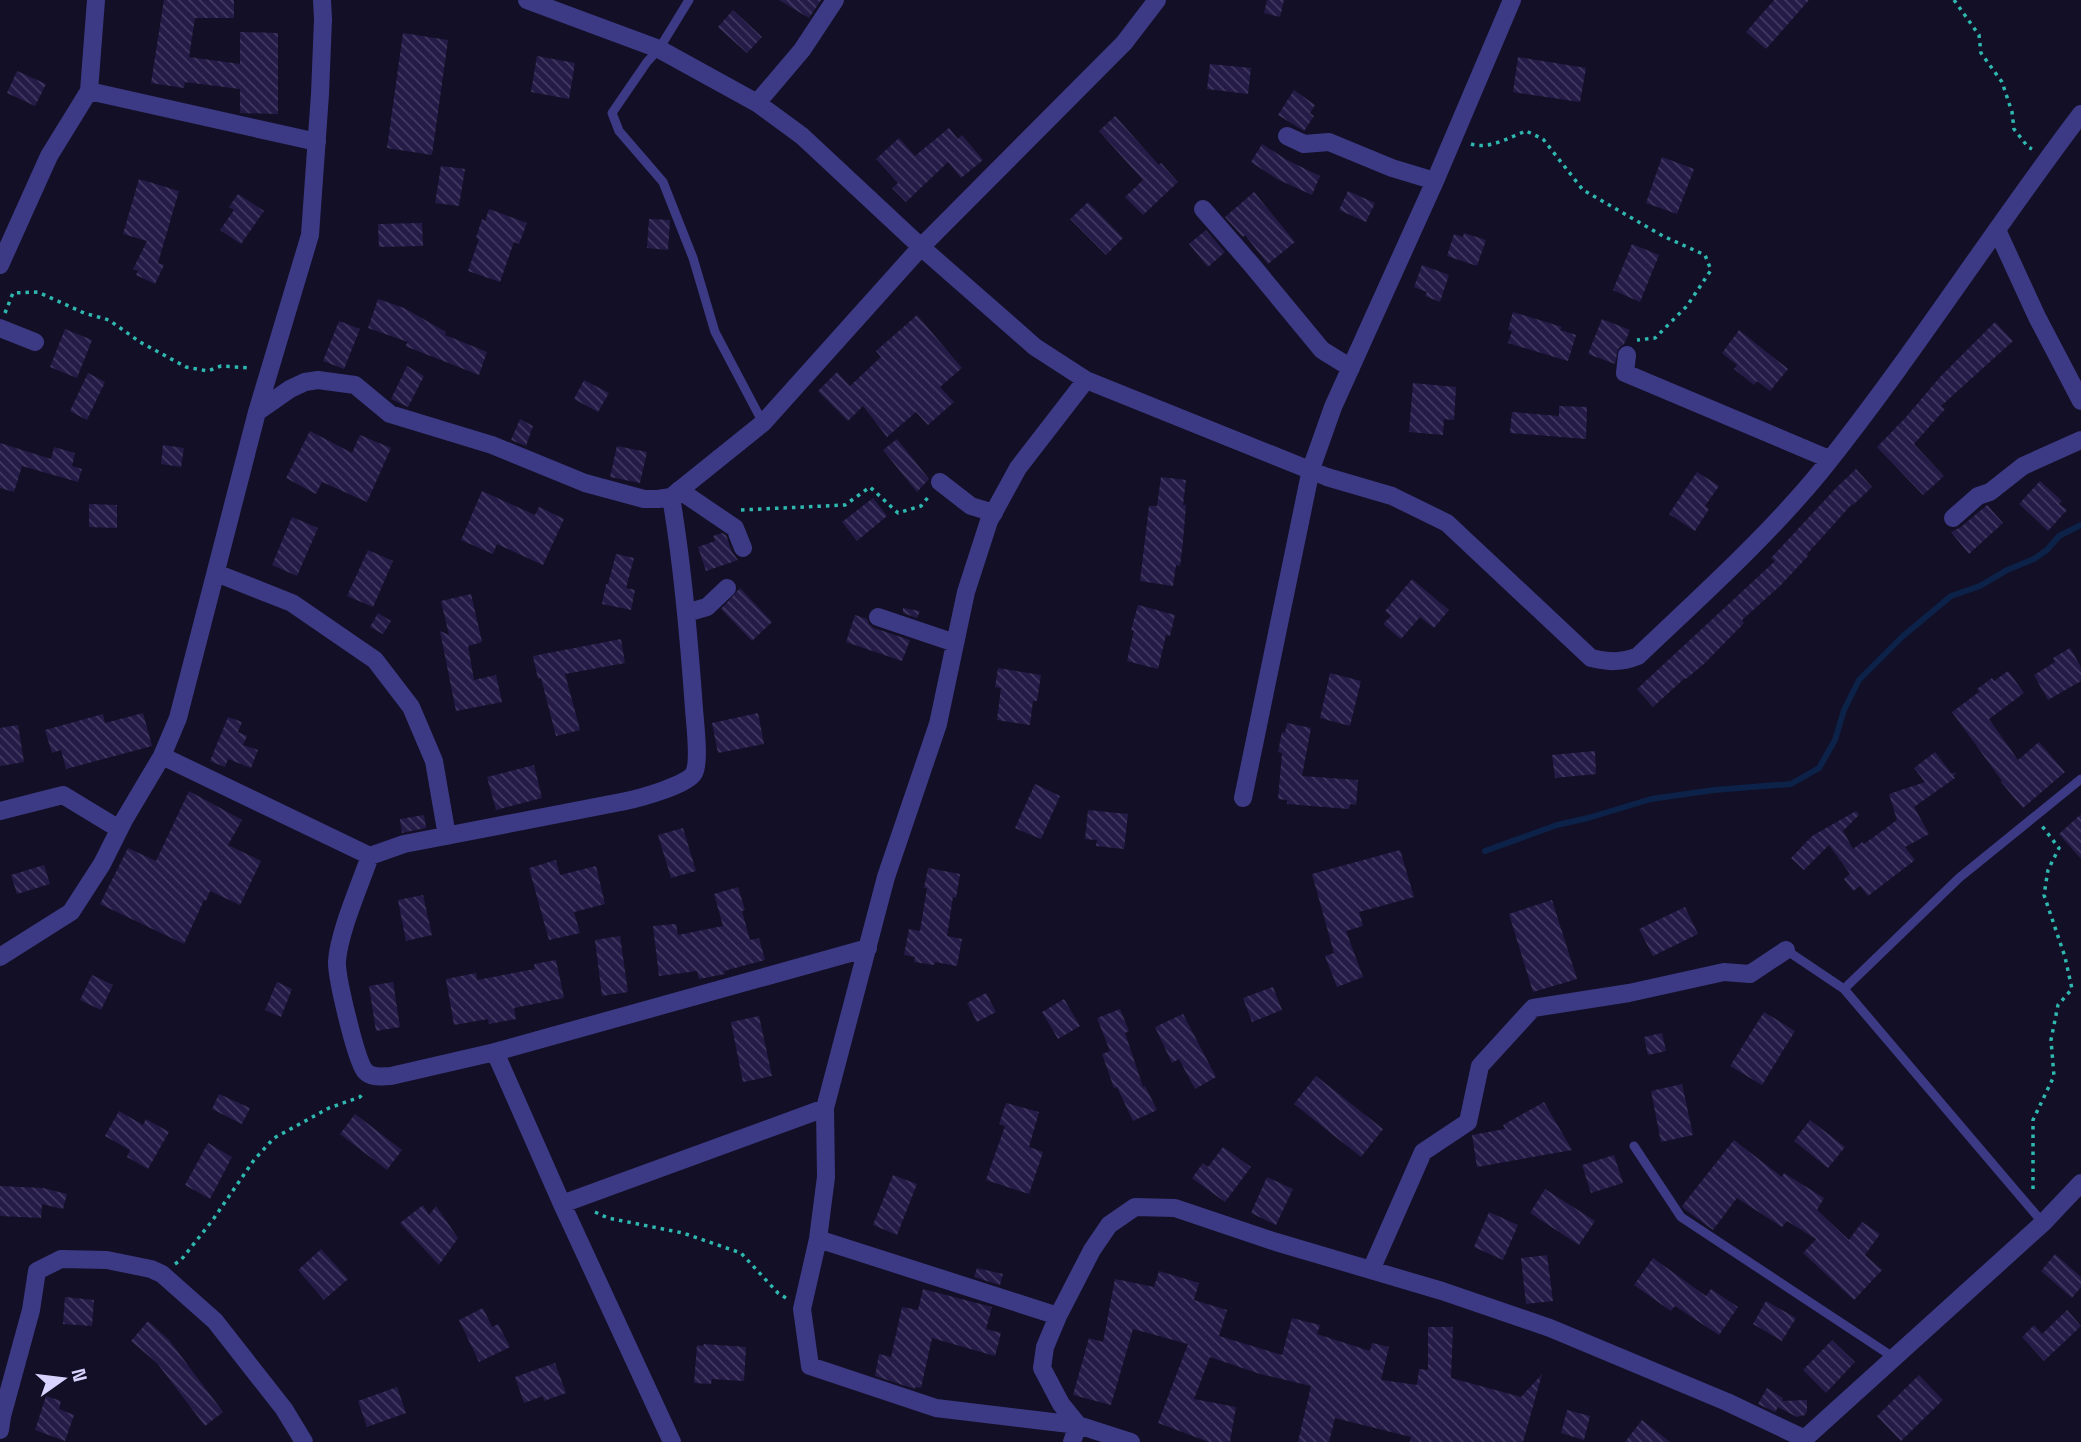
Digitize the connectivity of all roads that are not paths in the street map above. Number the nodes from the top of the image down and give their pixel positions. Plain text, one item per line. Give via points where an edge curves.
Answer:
1 (96, 0) edge
2 (322, 0) edge
3 (527, 0) edge
4 (689, 0) edge
5 (835, 0) edge
6 (1157, 0) edge
7 (1512, 0) edge
8 (659, 49) junction
9 (89, 91) junction
10 (757, 103) junction
11 (2081, 114) edge
12 (1287, 136) dead end
13 (317, 142) junction
14 (1435, 181) junction
15 (1202, 209) dead end
16 (1997, 230) junction
17 (921, 247) junction
18 (0, 265) edge
19 (2, 322) edge
20 (35, 342) dead end
21 (1627, 355) road end
22 (1351, 368) junction
23 (1086, 380) junction
24 (2081, 401) edge
25 (257, 412) junction
26 (763, 423) junction
27 (2081, 440) edge
28 (1829, 459) junction
29 (1311, 469) junction
30 (940, 482) road end
31 (675, 494) junction
32 (994, 513) junction
33 (1953, 518) dead end
34 (743, 548) dead end
35 (216, 573) junction
36 (727, 589) dead end
37 (686, 613) junction
38 (878, 617) dead end
39 (955, 643) junction
40 (162, 756) junction
41 (2081, 779) edge
42 (1243, 798) dead end
43 (0, 811) edge
44 (119, 829) junction
45 (447, 836) junction
46 (370, 856) junction
47 (869, 948) junction
48 (1786, 950) joint
49 (0, 957) edge
50 (1844, 989) junction
51 (495, 1052) junction
52 (825, 1108) junction
53 (1634, 1146) dead end
54 (2081, 1183) edge
55 (566, 1202) junction
56 (2043, 1223) junction
57 (818, 1239) junction
58 (1371, 1270) junction
59 (1058, 1316) junction
60 (1893, 1357) junction
61 (0, 1430) edge
62 (1075, 1434) edge
63 (1803, 1440) edge
64 (304, 1442) edge
65 (672, 1442) edge
66 (1131, 1442) edge

1 - 9 street
2 - 13 street
3 - 8 street
4 - 8 lane
5 - 10 street via 802,50
6 - 17 street via 1124,43
7 - 14 street
8 - 10 street
8 - 26 lane via 612,113 619,131 663,181 715,331
9 - 13 street
9 - 18 street via 49,156
10 - 17 street via 802,136
11 - 16 street
12 - 14 street via 1304,144 1329,142
13 - 25 street via 310,235
14 - 22 street
15 - 22 street via 1322,350
16 - 24 street
16 - 28 street
17 - 23 street via 1035,347
17 - 26 street
19 - 20 street
21 - 28 street via 1625,373
22 - 29 street
23 - 29 street
23 - 32 street via 1018,468
25 - 31 street via 305,382 355,385 390,414 492,445 585,483 644,499
25 - 35 street
26 - 31 street
27 - 33 street via 2023,466
28 - 29 street via 1743,557 1638,656 1610,663 1591,658 1447,523 1392,496
29 - 42 street
30 - 32 street via 971,506
31 - 34 street via 735,528
31 - 37 street
32 - 39 street via 966,592
35 - 40 street via 178,718
35 - 45 street via 292,603 375,660 411,707 434,761
36 - 37 street via 707,607
37 - 45 street via 696,727 696,764 691,778 626,801
38 - 39 street
39 - 47 street via 938,724 886,877
40 - 44 street
40 - 46 street
41 - 50 lane via 1959,878
43 - 44 street via 63,795
44 - 49 street via 71,912
45 - 46 street
46 - 51 street via 337,960 356,1049 366,1071 375,1077 391,1076
47 - 51 street
47 - 52 street
48 - 50 lane
48 - 58 street via 1750,974 1724,972 1533,1008 1480,1066 1468,1122 1423,1152
50 - 56 lane
51 - 55 street
52 - 55 street
52 - 57 street via 826,1177
53 - 60 lane via 1681,1217
54 - 56 street
55 - 65 street
56 - 60 street
57 - 59 street
57 - 62 street via 802,1309 810,1366 936,1408
58 - 59 street via 1175,1208 1135,1207 1109,1225
58 - 63 street via 1550,1328 1727,1402
59 - 62 street via 1042,1368
60 - 63 street
61 - 64 street via 37,1271 61,1259 107,1259 162,1274 215,1321
62 - 66 street

